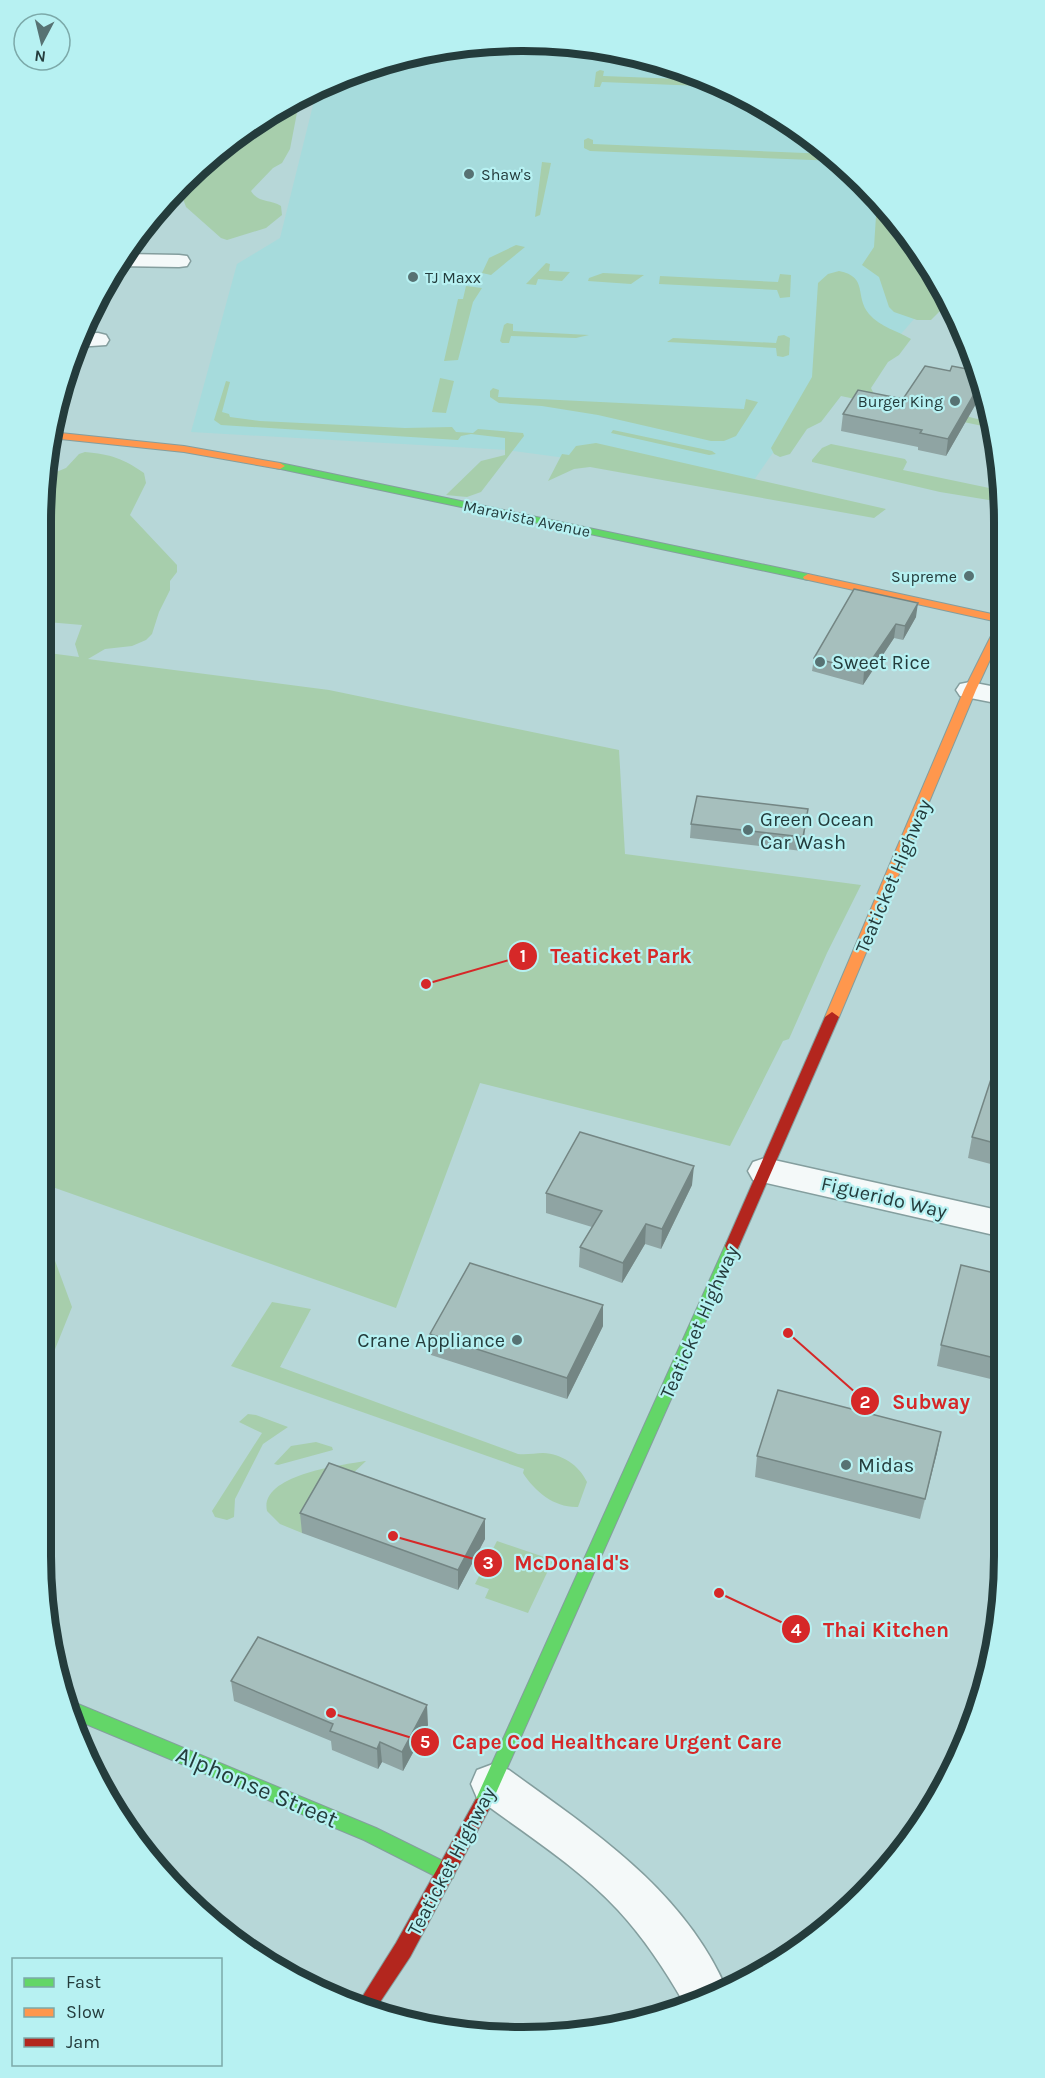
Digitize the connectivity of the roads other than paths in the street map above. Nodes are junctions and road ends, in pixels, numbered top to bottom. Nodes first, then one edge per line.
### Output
1 (131, 260) edge
2 (179, 261) dead end
3 (59, 436) edge
4 (994, 617) edge
5 (994, 639) edge
6 (970, 690) junction
7 (994, 695) edge
8 (765, 1171) junction
9 (994, 1222) edge
10 (78, 1712) edge
11 (493, 1784) junction
12 (446, 1872) junction
13 (403, 1950) junction
14 (702, 1991) edge
15 (369, 2001) edge
16 (380, 2005) edge

1 - 2 street
3 - 4 main road, Maravista Avenue
5 - 6 main road, Teaticket Highway
6 - 7 street
6 - 8 main road, Teaticket Highway
8 - 9 street, Figuerido Way
8 - 11 main road, Teaticket Highway
10 - 12 main road, Alphonse Street
11 - 12 main road, Teaticket Highway
11 - 14 street
12 - 13 main road, Teaticket Highway
13 - 15 main road, Teaticket Highway
13 - 16 main road

